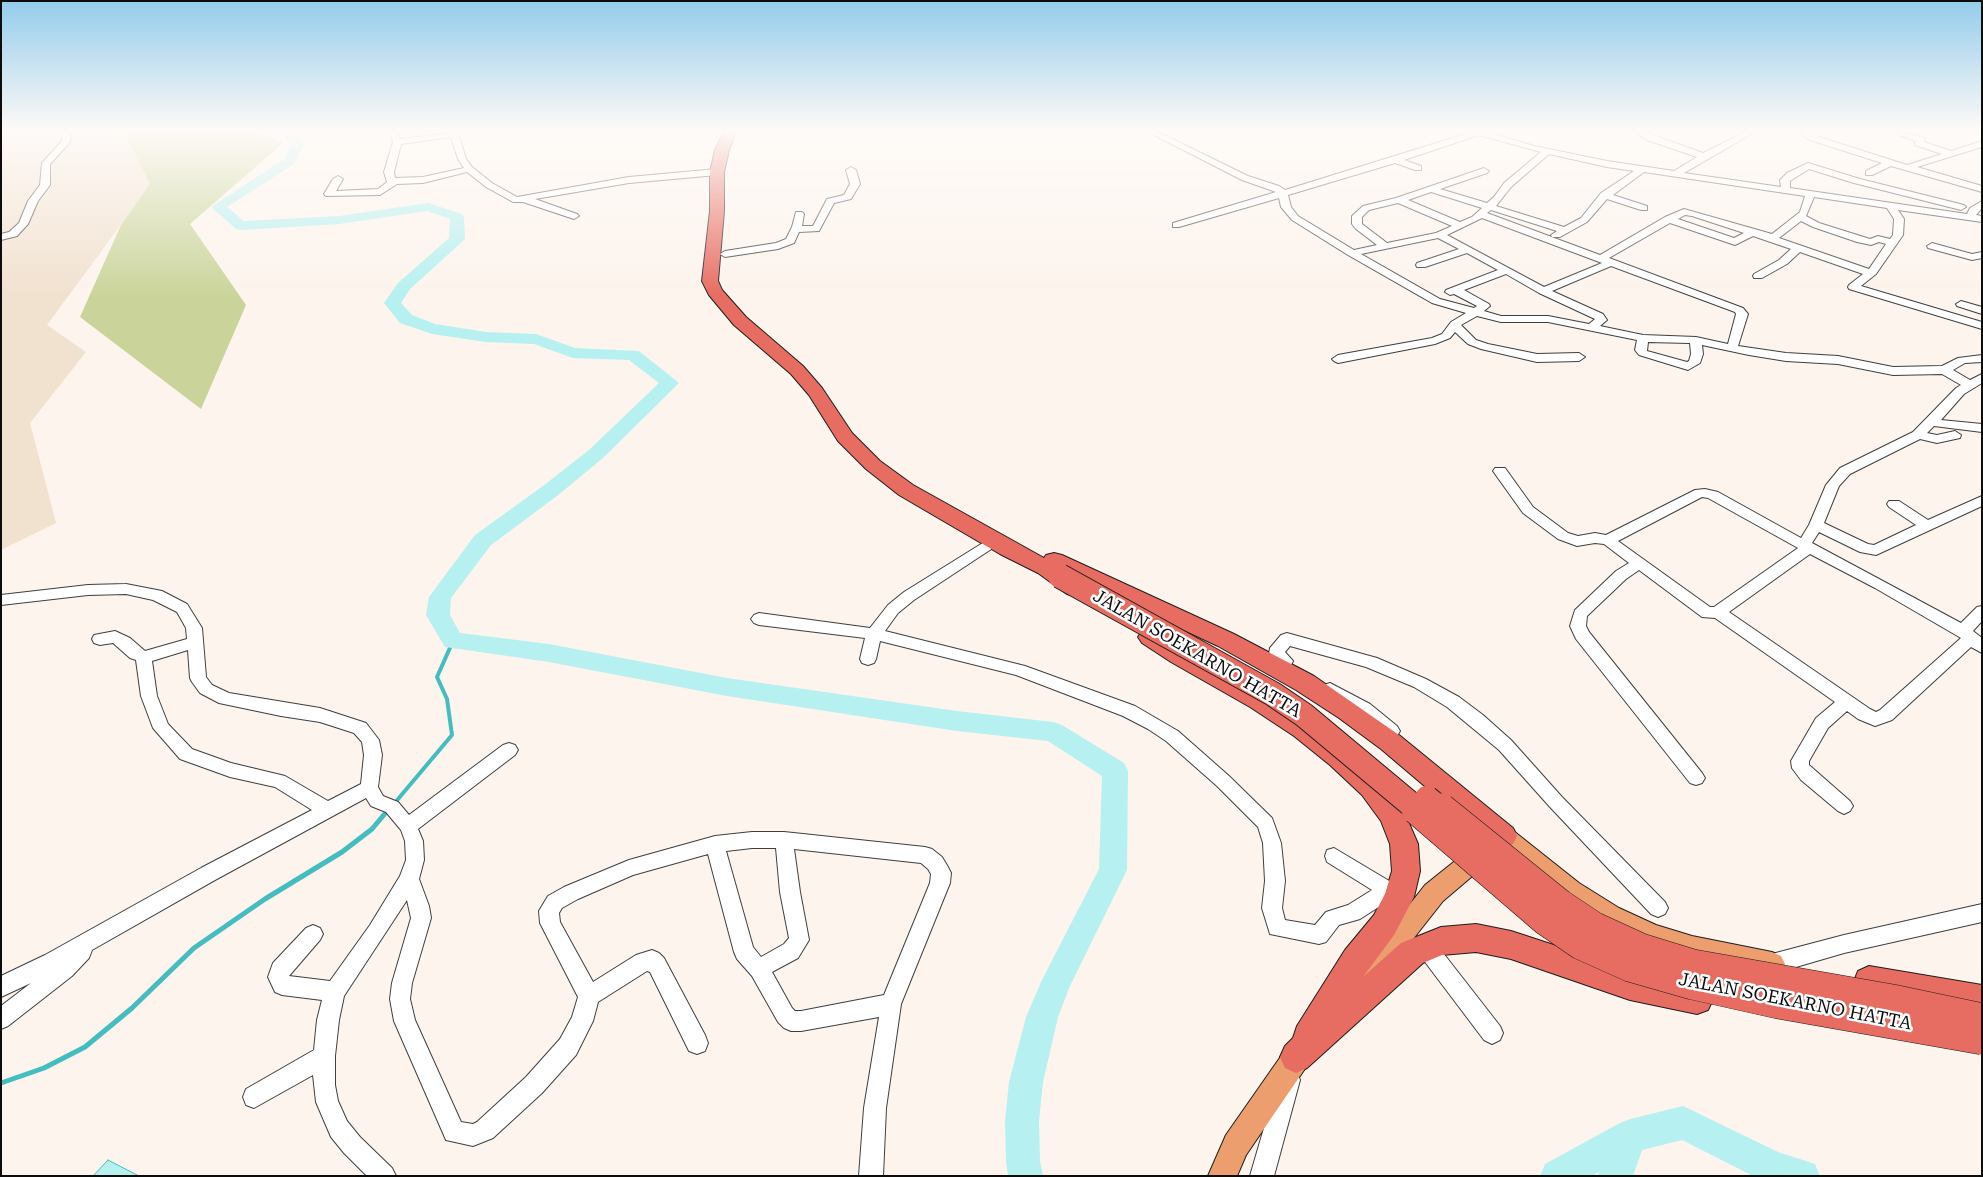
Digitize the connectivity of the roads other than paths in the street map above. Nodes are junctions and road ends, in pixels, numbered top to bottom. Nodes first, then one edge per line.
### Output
1 (44, 187) edge
2 (333, 187) edge
3 (387, 187) edge
4 (494, 187) edge
5 (593, 187) edge
6 (717, 187) edge
7 (728, 187) edge
8 (853, 187) edge
9 (1274, 187) edge
10 (1304, 187) edge
11 (1436, 187) edge
12 (1507, 187) edge
13 (1616, 187) edge
14 (1765, 187) edge
15 (1786, 187) edge
16 (1880, 187) edge
17 (1430, 189) junction
18 (1786, 190) junction
19 (1283, 193) junction
20 (1811, 193) junction
21 (1604, 195) junction
22 (525, 200) junction
23 (1399, 200) junction
24 (1982, 204) edge
25 (1890, 205) junction
26 (1490, 207) junction
27 (1644, 208) dead end
28 (799, 214) dead end
29 (1480, 214) junction
30 (1971, 214) junction
31 (574, 216) dead end
32 (1799, 217) junction
33 (1982, 219) edge
34 (1176, 225) dead end
35 (1461, 226) junction
36 (796, 230) junction
37 (1565, 230) junction
38 (1439, 235) junction
39 (1, 237) edge
40 (1768, 238) junction
41 (1551, 239) junction
42 (1894, 243) junction
43 (1385, 246) junction
44 (1932, 246) dead end
45 (1798, 248) junction
46 (1467, 250) junction
47 (1352, 253) junction
48 (725, 254) junction
49 (1982, 255) edge
50 (1607, 260) junction
51 (1421, 265) dead end
52 (1507, 270) junction
53 (1871, 272) junction
54 (1758, 276) dead end
55 (716, 281) junction
56 (1854, 287) junction
57 (1455, 290) junction
58 (1543, 291) junction
59 (1846, 298) dead end
60 (1432, 300) junction
61 (1961, 304) dead end
62 (1982, 311) edge
63 (1475, 313) junction
64 (1455, 326) junction
65 (1982, 326) edge
66 (1592, 327) junction
67 (1643, 338) junction
68 (1696, 340) junction
69 (1732, 347) junction
70 (1579, 358) dead end
71 (1982, 358) edge
72 (1338, 359) dead end
73 (1944, 370) junction
74 (1982, 378) edge
75 (1969, 386) junction
76 (1930, 422) junction
77 (1982, 428) edge
78 (1918, 435) junction
79 (1955, 435) dead end
80 (1500, 471) dead end
81 (1982, 500) edge
82 (1894, 504) dead end
83 (1816, 525) junction
84 (1926, 525) junction
85 (1608, 540) junction
86 (994, 541) junction
87 (1808, 548) junction
88 (1638, 564) junction
89 (1057, 568) junction
90 (1, 600) edge
91 (1982, 611) edge
92 (1718, 612) junction
93 (759, 619) dead end
94 (874, 634) junction
95 (100, 639) dead end
96 (1972, 639) edge
97 (194, 643) junction
98 (144, 657) junction
99 (868, 659) dead end
100 (1282, 664) junction
101 (1847, 702) junction
102 (1400, 738) dead end
103 (509, 750) dead end
104 (1696, 778) dead end
105 (379, 799) junction
106 (1844, 806) dead end
107 (327, 810) junction
108 (408, 826) junction
109 (1503, 836) junction
110 (784, 840) junction
111 (715, 844) junction
112 (1334, 856) dead end
113 (409, 878) junction
114 (1394, 893) junction
115 (1658, 908) dead end
116 (1982, 913) edge
117 (313, 934) dead end
118 (96, 938) junction
119 (1426, 947) junction
120 (1772, 964) junction
121 (759, 969) junction
122 (1, 988) edge
123 (335, 992) junction
124 (588, 996) junction
125 (1982, 1000) edge
126 (891, 1004) junction
127 (1982, 1018) edge
128 (1, 1019) edge
129 (1492, 1034) dead end
130 (1982, 1040) edge
131 (697, 1043) dead end
132 (324, 1056) junction
133 (1296, 1056) junction
134 (254, 1097) dead end
135 (384, 1176) edge
136 (871, 1176) edge
137 (1222, 1176) edge
138 (1262, 1176) edge

1 - 39 street
2 - 3 street
4 - 22 street
5 - 22 street
6 - 55 highway
7 - 48 highway
8 - 36 street
9 - 19 street
10 - 19 street
11 - 17 street
12 - 26 street
13 - 21 street
14 - 18 street
15 - 18 street
16 - 30 street
17 - 23 street
17 - 26 street
18 - 20 street
19 - 34 street
19 - 47 street
20 - 25 street
20 - 32 street
21 - 27 street
21 - 37 street
22 - 31 street
23 - 35 street
23 - 43 street
24 - 30 street
25 - 30 street
25 - 42 street
26 - 29 street
26 - 37 street
28 - 36 street
29 - 35 street
29 - 41 street
30 - 33 street
32 - 40 street
32 - 42 street
35 - 38 street
36 - 48 street
37 - 41 street
38 - 43 street
38 - 46 street
40 - 45 street
40 - 50 street
41 - 50 street
42 - 53 street
43 - 47 street
44 - 49 street
45 - 53 street
45 - 54 street
46 - 51 street
46 - 52 street
47 - 60 street
48 - 55 highway
50 - 58 street
50 - 69 street
52 - 57 street
52 - 58 street
53 - 56 street
55 - 86 highway, JALAN SOEKARNO HATTA
55 - 89 highway, JALAN SOEKARNO HATTA
56 - 59 street
56 - 65 street
57 - 60 street
57 - 63 street
58 - 66 street
60 - 63 street
61 - 62 street
63 - 64 street
63 - 66 street
64 - 70 street
64 - 72 street
66 - 67 street
67 - 68 street
67 - 68 street
68 - 69 street
69 - 73 street
71 - 73 street
73 - 75 street
74 - 75 street
75 - 76 street
76 - 77 street
76 - 78 street
78 - 79 street
78 - 83 street
80 - 85 street
81 - 84 street
82 - 84 street
83 - 84 street
83 - 87 street
85 - 87 street
85 - 88 street
86 - 89 highway, JALAN SOEKARNO HATTA
86 - 94 street
87 - 92 street
87 - 96 street
88 - 92 street
88 - 104 street
89 - 100 highway
89 - 114 highway
89 - 127 highway, JALAN SOEKARNO HATTA, bridge
89 - 130 highway, JALAN SOEKARNO HATTA, bridge
90 - 97 street
91 - 96 street
92 - 101 street
93 - 94 street
94 - 99 street
94 - 114 street
95 - 98 street
96 - 101 street
97 - 98 street
97 - 105 street
98 - 107 street
100 - 102 street
100 - 109 highway
100 - 115 street
101 - 106 street
103 - 108 street
105 - 107 street
105 - 108 street
107 - 118 street
108 - 113 street
109 - 120 main road
109 - 133 main road
110 - 111 street
110 - 121 street
110 - 126 street
111 - 121 street
111 - 124 street
112 - 114 street
113 - 123 street
113 - 124 street
114 - 133 highway
116 - 120 street
117 - 123 street
118 - 122 street
118 - 128 street
119 - 129 street
119 - 130 highway
119 - 133 highway
120 - 125 highway
121 - 126 street
123 - 132 street
124 - 131 street
126 - 136 street
132 - 134 street
132 - 135 street
133 - 137 main road
133 - 138 street

